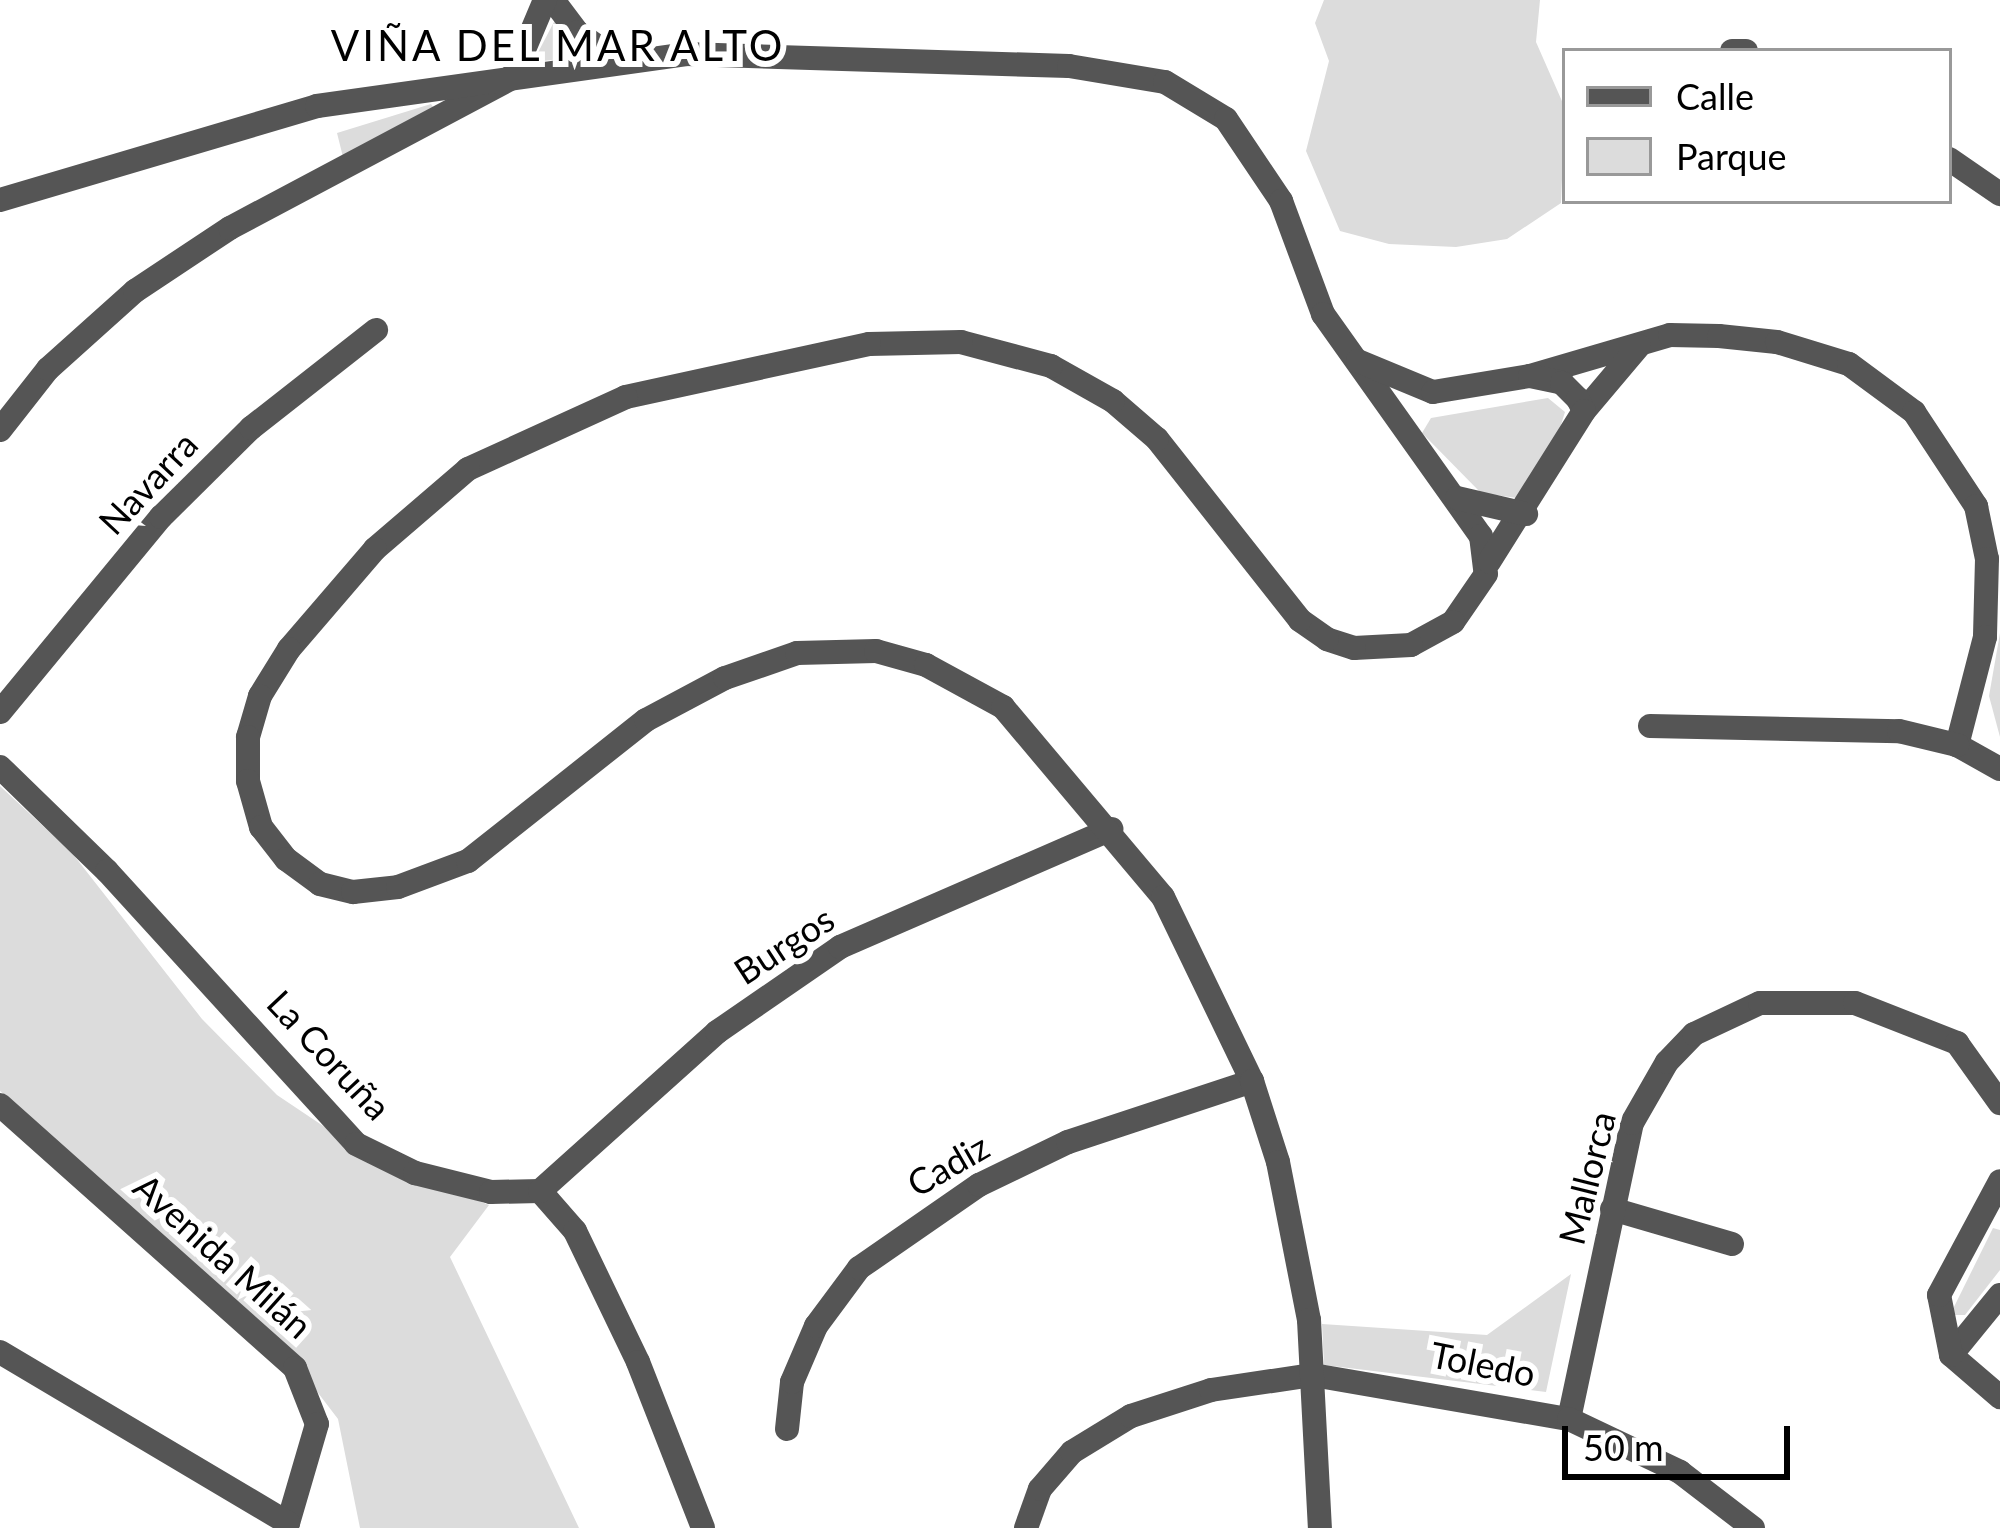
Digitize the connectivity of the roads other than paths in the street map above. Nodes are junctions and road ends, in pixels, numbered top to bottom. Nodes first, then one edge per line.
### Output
1 (549, 0) edge
2 (615, 59) junction
3 (512, 78) junction
4 (1952, 161) edge
5 (2000, 194) edge
6 (0, 200) edge
7 (376, 330) dead end
8 (1639, 346) junction
9 (1358, 361) junction
10 (1530, 376) junction
11 (1433, 392) junction
12 (1584, 411) junction
13 (1402, 426) junction
14 (0, 430) edge
15 (1456, 498) junction
16 (1526, 514) junction
17 (1489, 562) junction
18 (0, 712) edge
19 (1650, 726) dead end
20 (1957, 745) junction
21 (0, 766) edge
22 (2000, 769) edge
23 (1111, 829) junction
24 (1252, 1081) junction
25 (2000, 1103) edge
26 (0, 1105) edge
27 (2000, 1181) edge
28 (540, 1191) junction
29 (1612, 1209) junction
30 (1732, 1244) dead end
31 (2000, 1295) edge
32 (0, 1352) edge
33 (1951, 1355) junction
34 (1313, 1375) junction
35 (2000, 1397) edge
36 (1569, 1419) junction
37 (787, 1429) dead end
38 (289, 1526) edge
39 (703, 1528) edge
40 (1026, 1528) edge
41 (1320, 1528) edge
42 (1753, 1528) edge

1 - 2 street
1 - 3 street
2 - 3 street
2 - 9 street
3 - 6 street
3 - 14 street
4 - 5 street
7 - 18 street, Navarra
8 - 10 street
8 - 12 street
8 - 20 street
9 - 11 street
9 - 13 street
10 - 11 street
10 - 12 street
11 - 13 street
12 - 16 street
13 - 15 street
15 - 16 street
15 - 17 street
16 - 17 street
17 - 23 street
19 - 20 street
20 - 22 street
21 - 28 street, La Coruña
23 - 24 street
23 - 28 street, Burgos
24 - 34 street
24 - 37 street, Cadiz
25 - 29 street, Mallorca
26 - 38 street, Avenida Milán
27 - 33 street
28 - 39 street
29 - 30 street
29 - 36 street, Mallorca
31 - 33 street
32 - 38 street, Avenida Milán
33 - 35 street
34 - 36 street, Toledo
34 - 40 street, Toledo
34 - 41 street
36 - 42 street, Toledo

